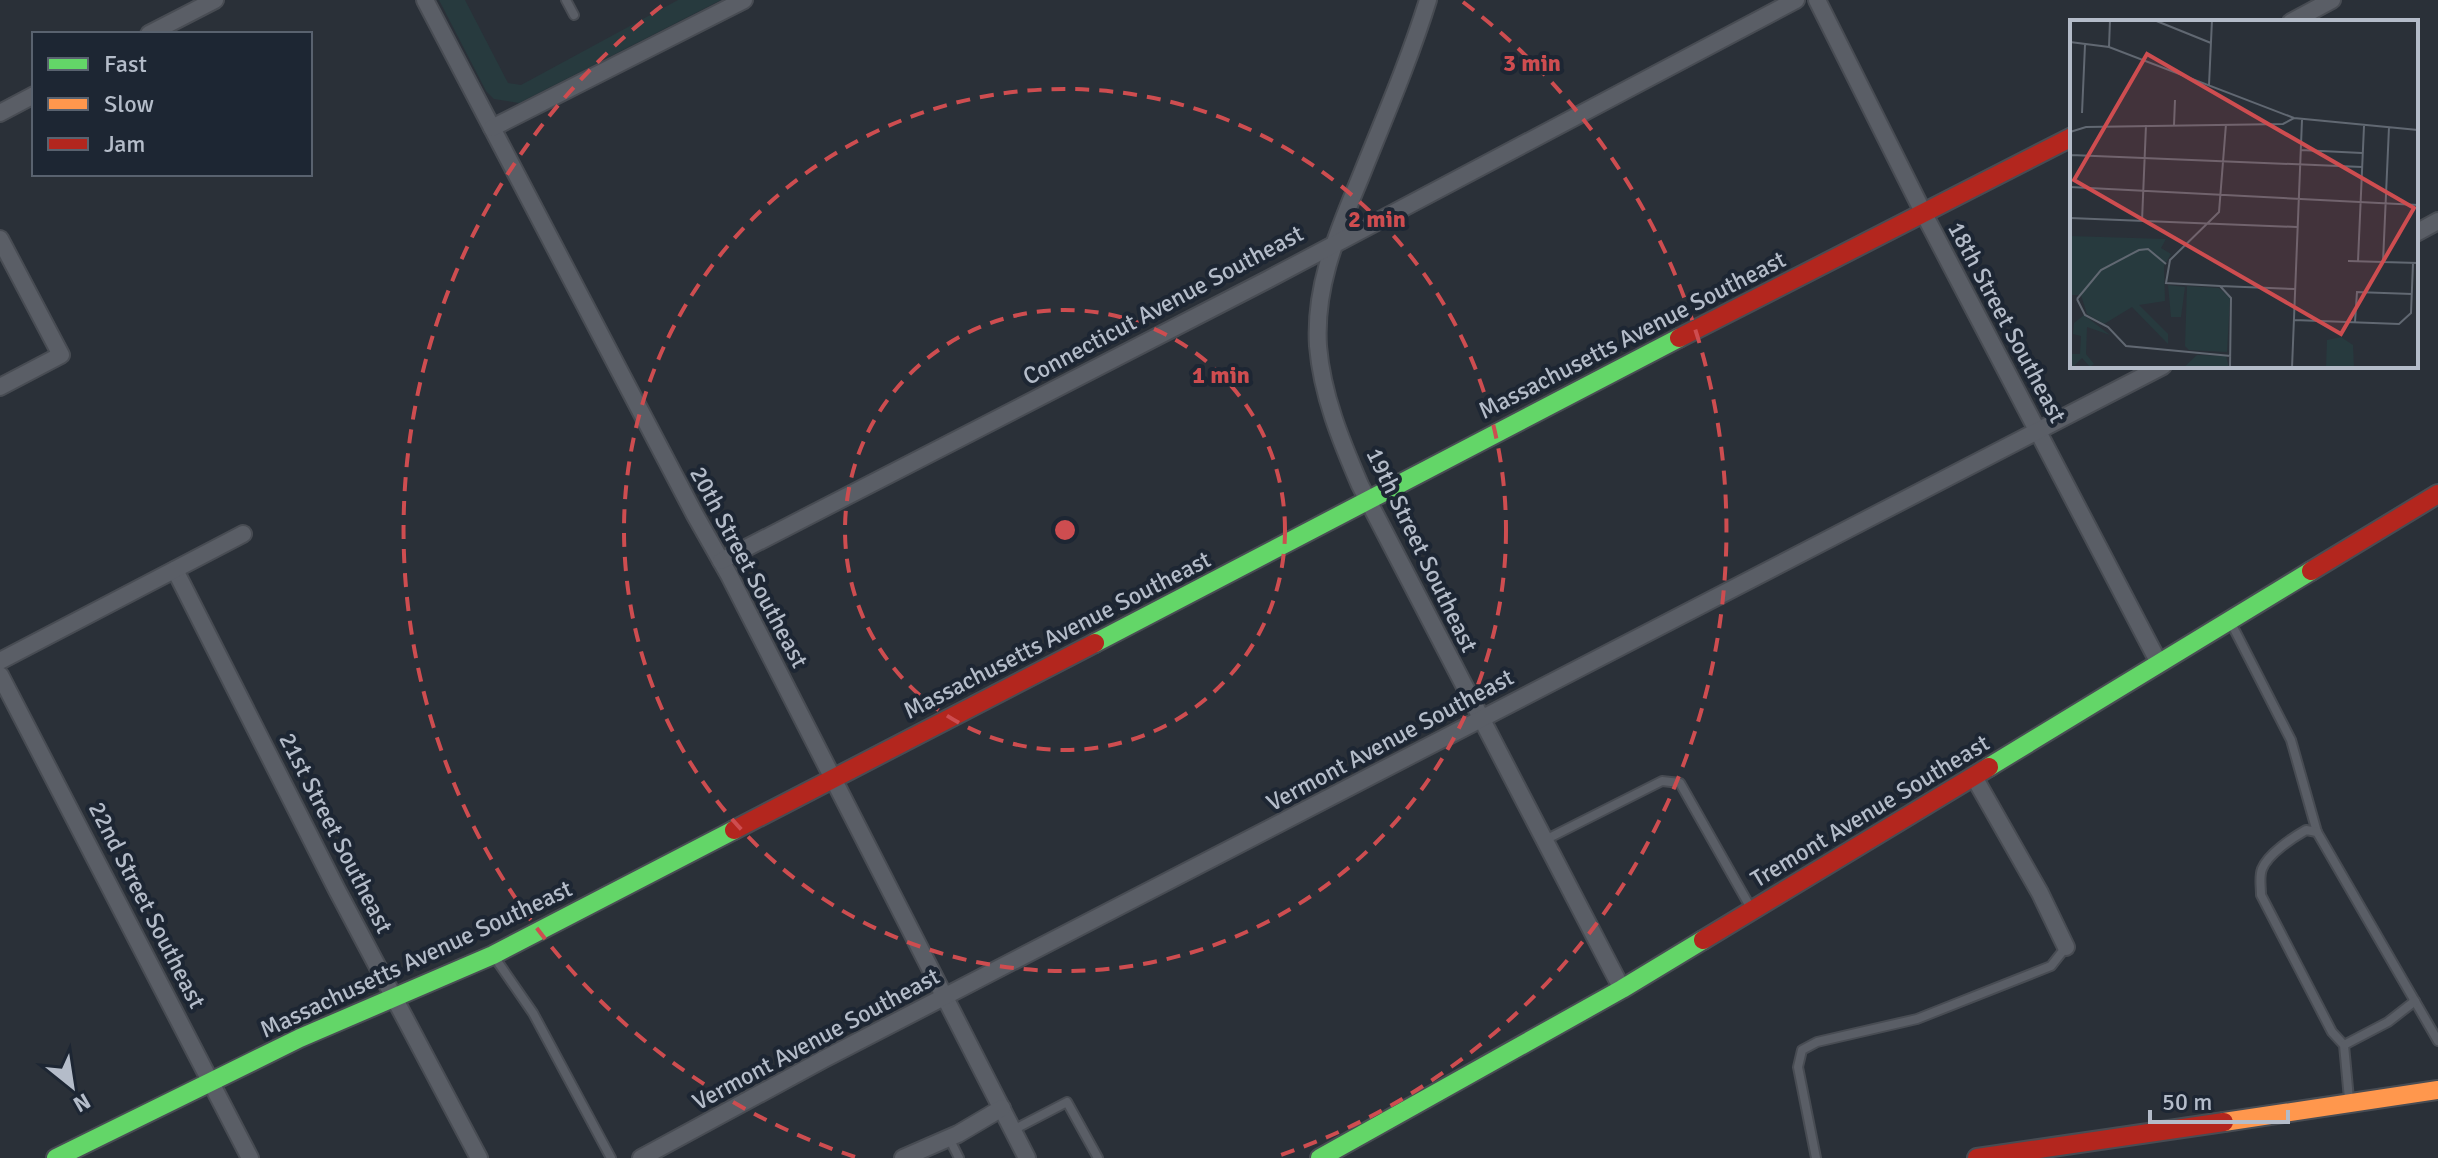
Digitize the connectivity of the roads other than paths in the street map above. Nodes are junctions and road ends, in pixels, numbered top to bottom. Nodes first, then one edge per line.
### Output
1 (215, 0) edge
2 (425, 0) edge
3 (566, 0) edge
4 (744, 0) edge
5 (1428, 0) edge
6 (1796, 0) edge
7 (1817, 0) edge
8 (2332, 0) edge
9 (574, 15) dead end
10 (2295, 20) edge
11 (153, 32) edge
12 (32, 96) edge
13 (0, 113) edge
14 (492, 128) junction
15 (2070, 138) edge
16 (1923, 212) junction
17 (2438, 221) edge
18 (2418, 232) edge
19 (0, 239) edge
20 (1334, 242) junction
21 (2159, 368) edge
22 (0, 387) edge
23 (2037, 431) junction
24 (2438, 494) edge
25 (1368, 500) junction
26 (243, 534) dead end
27 (721, 561) junction
28 (175, 570) junction
29 (2230, 620) junction
30 (0, 661) edge
31 (2159, 663) junction
32 (0, 675) edge
33 (1481, 720) junction
34 (1974, 777) junction
35 (833, 778) junction
36 (2317, 832) junction
37 (1544, 840) junction
38 (1752, 911) junction
39 (2066, 947) joint
40 (493, 955) junction
41 (1622, 989) junction
42 (396, 998) junction
43 (945, 998) junction
44 (2415, 1001) junction
45 (2438, 1041) edge
46 (2344, 1045) junction
47 (211, 1082) junction
48 (2438, 1090) edge
49 (2350, 1103) junction
50 (1002, 1108) junction
51 (1013, 1130) junction
52 (949, 1138) junction
53 (56, 1158) edge
54 (250, 1158) edge
55 (479, 1158) edge
56 (611, 1158) edge
57 (641, 1158) edge
58 (903, 1158) edge
59 (959, 1158) edge
60 (1027, 1158) edge
61 (1098, 1158) edge
62 (1320, 1158) edge
63 (1816, 1158) edge
64 (1977, 1158) edge

1 - 11 street
2 - 14 street, 20th Street Southeast
3 - 9 lane
4 - 14 street
5 - 20 street, 19th Street Southeast
6 - 20 street, Connecticut Avenue Southeast
7 - 16 street, 18th Street Southeast
8 - 10 street
12 - 13 street
14 - 27 street, 20th Street Southeast
15 - 16 street, Massachusetts Avenue Southeast
16 - 23 street, 18th Street Southeast
16 - 25 street, Massachusetts Avenue Southeast
17 - 18 street
19 - 22 street
20 - 25 street, 19th Street Southeast
20 - 27 street, Connecticut Avenue Southeast
21 - 23 street, Vermont Avenue Southeast
23 - 31 street, 18th Street Southeast
23 - 33 street, Vermont Avenue Southeast
24 - 29 street, Tremont Avenue Southeast
25 - 33 street, 19th Street Southeast
25 - 35 street, Massachusetts Avenue Southeast
26 - 28 street
27 - 35 street, 20th Street Southeast
28 - 30 street
28 - 42 street, 21st Street Southeast
29 - 31 street, Tremont Avenue Southeast
29 - 36 lane
31 - 34 street, Tremont Avenue Southeast
32 - 47 street, 22nd Street Southeast
33 - 37 street, 19th Street Southeast
33 - 43 street, Vermont Avenue Southeast
34 - 38 street, Tremont Avenue Southeast
34 - 39 street
35 - 40 street, Massachusetts Avenue Southeast
35 - 43 street, 20th Street Southeast
36 - 44 lane
36 - 46 lane
37 - 38 lane
37 - 41 street, 19th Street Southeast
38 - 41 street, Tremont Avenue Southeast
39 - 63 lane
40 - 42 street, Massachusetts Avenue Southeast
40 - 56 lane
41 - 62 street, Tremont Avenue Southeast
42 - 47 street, Massachusetts Avenue Southeast
42 - 55 street, 21st Street Southeast
43 - 50 street, 20th Street Southeast
43 - 57 street, Vermont Avenue Southeast
44 - 45 lane
44 - 46 lane
46 - 49 lane
47 - 53 street, Massachusetts Avenue Southeast
47 - 54 street, 22nd Street Southeast
48 - 49 street
49 - 64 street
50 - 51 street, 20th Street Southeast
50 - 52 street
51 - 60 street, 20th Street Southeast
51 - 61 lane
52 - 58 street
52 - 59 lane

